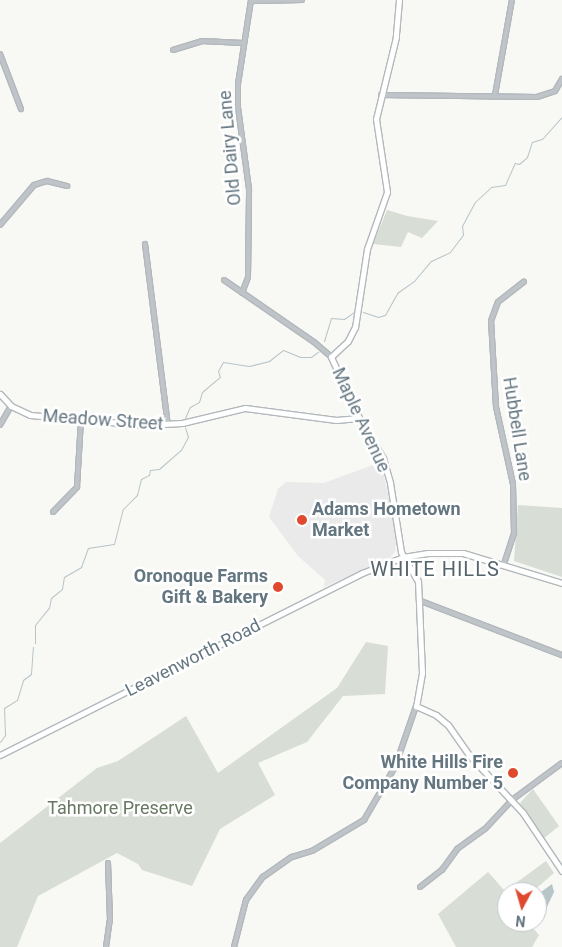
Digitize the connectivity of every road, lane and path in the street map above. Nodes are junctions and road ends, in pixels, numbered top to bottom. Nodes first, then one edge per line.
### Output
1 (302, 0) edge
2 (399, 0) edge
3 (512, 0) edge
4 (251, 1) edge
5 (243, 43) junction
6 (173, 50) dead end
7 (0, 54) edge
8 (562, 79) edge
9 (495, 95) junction
10 (381, 96) junction
11 (21, 109) dead end
12 (67, 186) dead end
13 (0, 225) edge
14 (145, 244) dead end
15 (224, 280) dead end
16 (524, 282) dead end
17 (242, 293) junction
18 (331, 357) junction
19 (0, 394) edge
20 (11, 406) junction
21 (359, 418) junction
22 (81, 420) junction
23 (0, 425) edge
24 (168, 425) junction
25 (53, 512) dead end
26 (403, 557) junction
27 (504, 564) junction
28 (562, 583) edge
29 (421, 601) junction
30 (562, 655) edge
31 (416, 706) junction
32 (0, 755) edge
33 (562, 763) edge
34 (512, 800) junction
35 (108, 863) dead end
36 (562, 870) edge
37 (420, 887) dead end
38 (106, 947) edge
39 (234, 947) edge

1 - 4 street
2 - 10 main road, Maple Avenue
3 - 9 street
4 - 5 street, Old Dairy Lane
5 - 6 street
5 - 17 street, Old Dairy Lane
7 - 11 street
8 - 9 street
9 - 10 street
10 - 18 main road, Maple Avenue
12 - 13 street
14 - 24 street
15 - 17 street
16 - 27 street, Hubbell Lane
17 - 18 street
18 - 21 main road, Maple Avenue
19 - 20 main road, Meadow Street
20 - 22 main road, Meadow Street
20 - 23 street
21 - 24 main road, Meadow Street
21 - 26 main road, Maple Avenue
22 - 24 main road, Meadow Street
22 - 25 street
26 - 27 main road, Leavenworth Road
26 - 29 main road
26 - 32 main road, Leavenworth Road
27 - 28 main road, Leavenworth Road
29 - 30 street
29 - 31 main road
31 - 34 main road
31 - 39 street
33 - 34 street
34 - 36 main road
34 - 37 street
35 - 38 street

